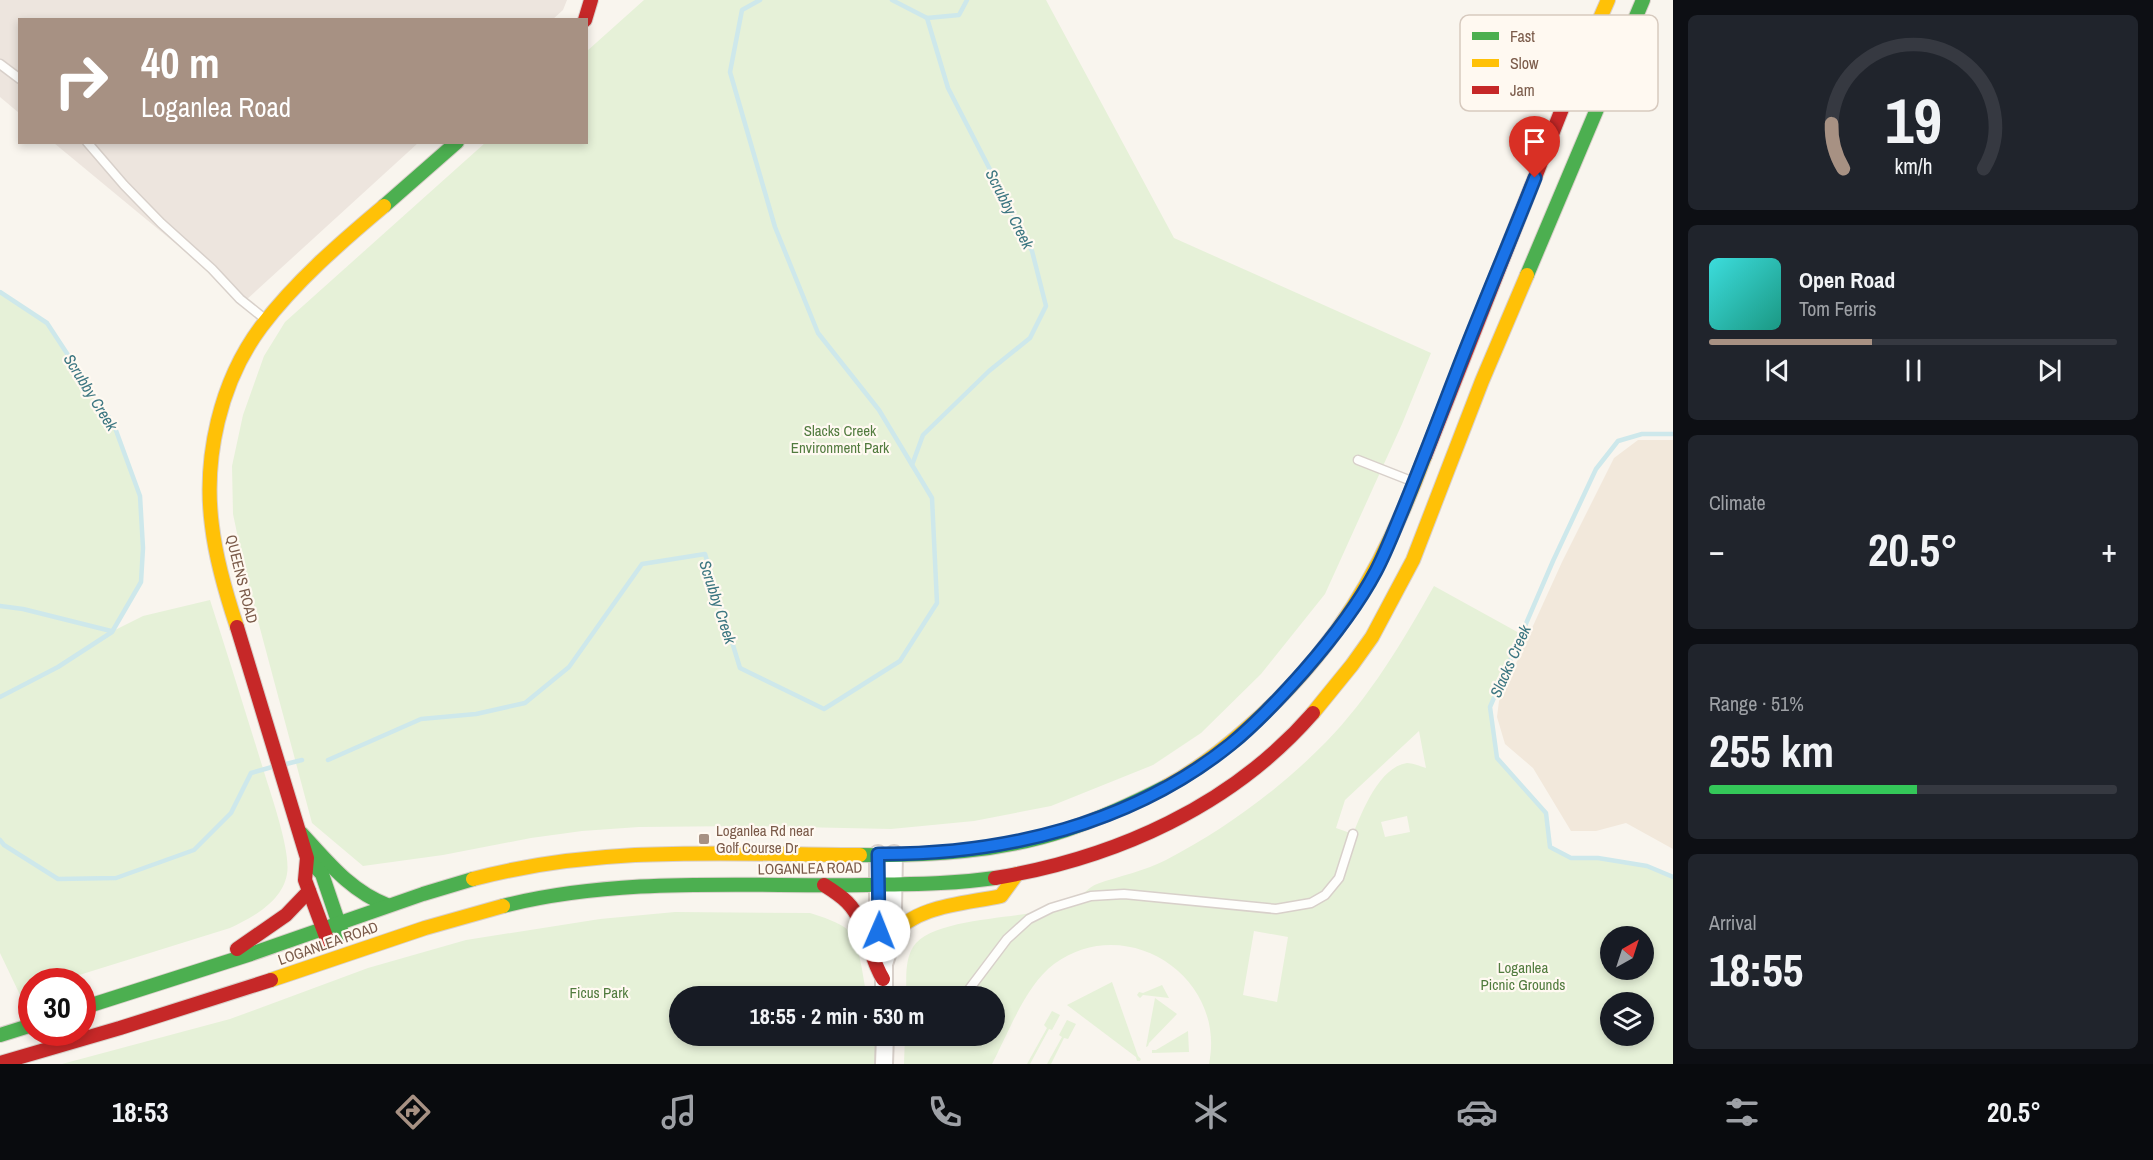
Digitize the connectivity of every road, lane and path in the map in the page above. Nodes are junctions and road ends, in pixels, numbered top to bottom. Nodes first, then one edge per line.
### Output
1 (591, 0) edge
2 (1608, 0) edge
3 (1643, 0) edge
4 (1602, 15) edge
5 (1637, 15) edge
6 (586, 18) edge
7 (0, 64) edge
8 (18, 78) edge
9 (1563, 111) edge
10 (1596, 111) edge
11 (89, 144) edge
12 (455, 144) edge
13 (267, 320) junction
14 (1358, 460) dead end
15 (1415, 482) junction
16 (299, 831) junction
17 (1353, 834) dead end
18 (886, 854) junction
19 (307, 858) junction
20 (1017, 874) junction
21 (886, 884) junction
22 (824, 885) junction
23 (309, 891) junction
24 (387, 905) junction
25 (339, 923) junction
26 (323, 929) junction
27 (891, 937) junction
28 (348, 954) junction
29 (334, 959) junction
30 (216, 964) junction
31 (884, 971) junction
32 (884, 986) edge
33 (972, 986) edge
34 (96, 1003) edge
35 (18, 1029) edge
36 (0, 1035) edge
37 (885, 1046) edge
38 (0, 1063) edge
39 (884, 1064) edge

1 - 6 main road
2 - 4 main road, LOGANLEA ROAD
3 - 5 main road, LOGANLEA ROAD
7 - 8 lane
9 - 15 main road, LOGANLEA ROAD
10 - 20 main road, LOGANLEA ROAD
11 - 13 lane
12 - 13 main road, QUEENS ROAD
13 - 16 main road, QUEENS ROAD
14 - 15 lane
15 - 18 main road, LOGANLEA ROAD
16 - 19 main road, QUEENS ROAD
16 - 24 main road
17 - 33 lane
18 - 21 street
18 - 24 main road, LOGANLEA ROAD
19 - 23 main road, QUEENS ROAD
19 - 25 main road, QUEENS ROAD
20 - 21 main road, LOGANLEA ROAD
20 - 27 main road
21 - 22 main road, LOGANLEA ROAD
21 - 27 street
21 - 31 street
22 - 28 main road, LOGANLEA ROAD
22 - 31 main road
23 - 26 main road, QUEENS ROAD
23 - 30 main road
24 - 25 main road, LOGANLEA ROAD
25 - 26 main road, LOGANLEA ROAD
25 - 28 main road, QUEENS ROAD
26 - 29 main road, QUEENS ROAD
26 - 30 main road, LOGANLEA ROAD
27 - 31 street
28 - 29 main road, LOGANLEA ROAD
29 - 38 main road, LOGANLEA ROAD
30 - 34 main road, LOGANLEA ROAD
31 - 32 street
35 - 36 main road
37 - 39 street

